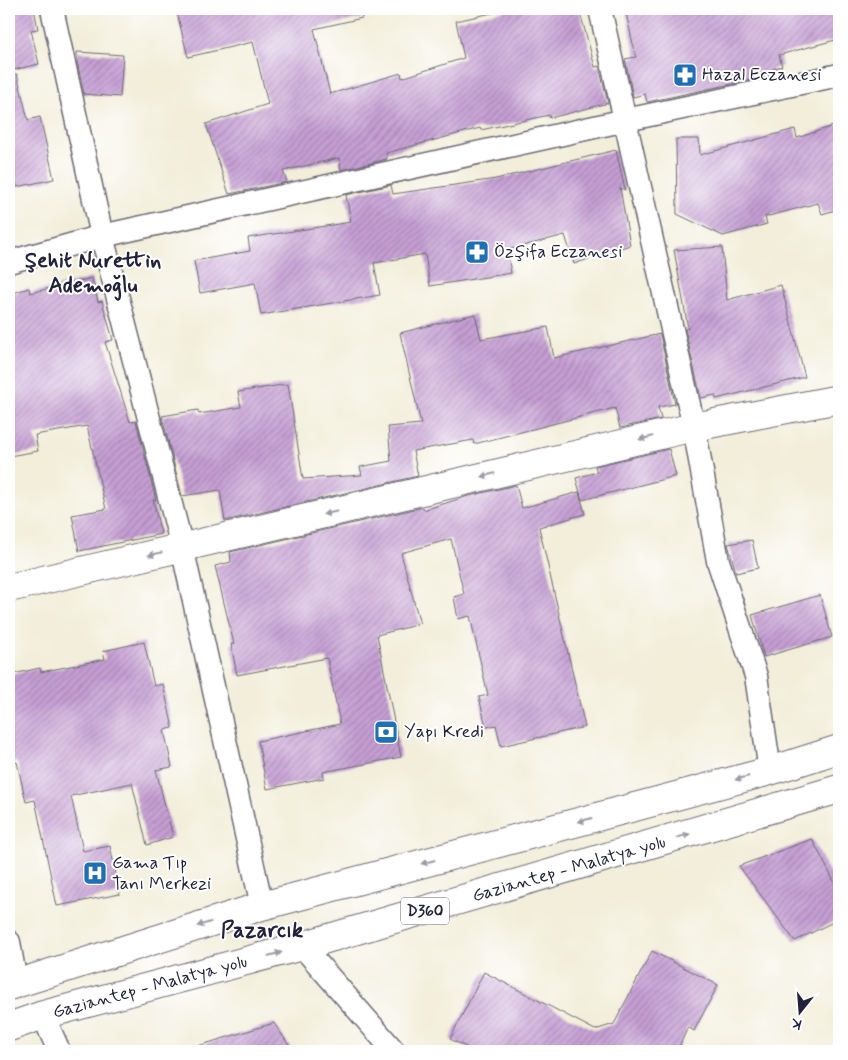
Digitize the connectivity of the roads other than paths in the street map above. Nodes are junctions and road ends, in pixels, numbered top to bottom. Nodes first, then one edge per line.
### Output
1 (52, 9) edge
2 (600, 9) edge
3 (839, 75) edge
4 (626, 120) junction
5 (102, 236) junction
6 (9, 262) edge
7 (839, 399) edge
8 (694, 427) junction
9 (182, 547) junction
10 (9, 588) edge
11 (839, 749) edge
12 (770, 770) junction
13 (839, 790) edge
14 (262, 906) junction
15 (9, 942) edge
16 (302, 946) junction
17 (12, 984) edge
18 (43, 1015) junction
19 (9, 1027) edge
20 (59, 1051) edge
21 (394, 1051) edge

1 - 5 street
2 - 4 street
3 - 4 street
4 - 5 street
4 - 8 street
5 - 6 street
5 - 9 street
7 - 8 main road
8 -> 9 main road
8 - 12 street
9 -> 10 main road
9 - 14 street
11 - 12 main road
12 -> 14 main road
16 -> 13 main road, Gaziantep - Malatya yolu / D360
14 -> 17 main road
15 - 17 street
18 -> 16 main road, Gaziantep - Malatya yolu / D360
16 - 21 street
18 - 19 main road, Gaziantep - Malatya yolu / D360
18 - 20 street

